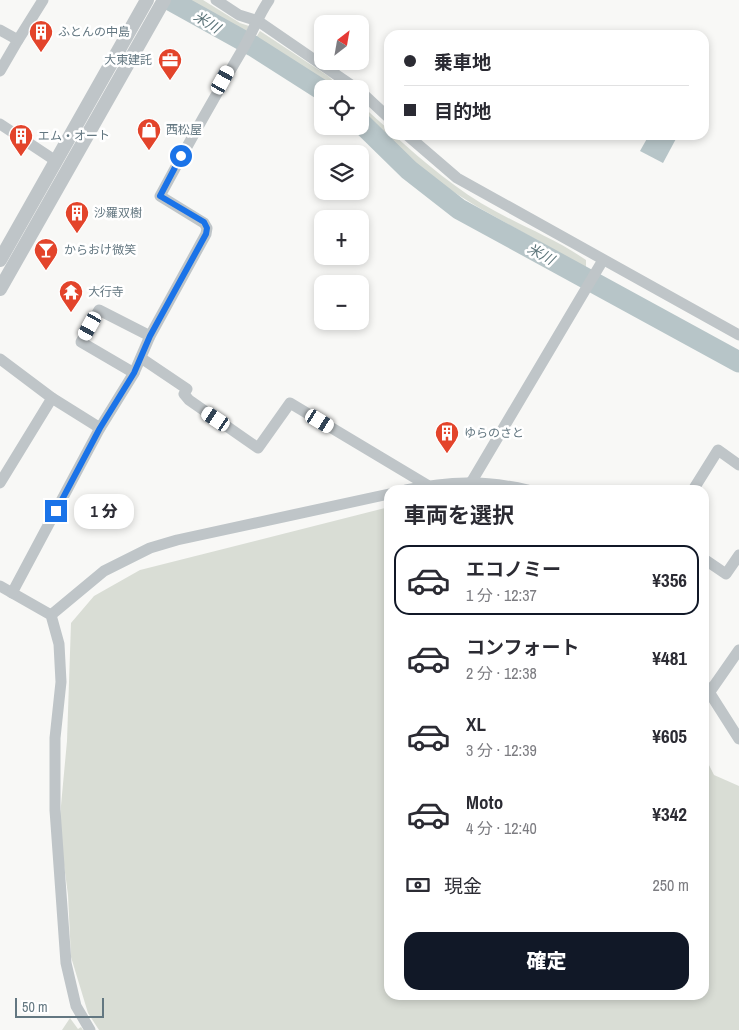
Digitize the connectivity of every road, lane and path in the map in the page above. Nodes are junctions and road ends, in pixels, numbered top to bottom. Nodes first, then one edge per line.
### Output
1 (43, 0) edge
2 (164, 0) edge
3 (216, 0) edge
4 (270, 0) edge
5 (145, 3) edge
6 (256, 24) junction
7 (0, 30) edge
8 (18, 40) junction
9 (0, 70) edge
10 (343, 80) edge
11 (369, 99) edge
12 (384, 113) edge
13 (0, 124) edge
14 (413, 140) edge
15 (56, 161) junction
16 (0, 260) edge
17 (602, 262) junction
18 (0, 289) edge
19 (739, 335) edge
20 (150, 336) junction
21 (142, 358) junction
22 (0, 359) edge
23 (134, 373) junction
24 (52, 398) junction
25 (100, 428) junction
26 (739, 465) edge
27 (472, 481) junction
28 (0, 483) edge
29 (427, 485) joint
30 (497, 485) edge
31 (695, 485) edge
32 (384, 495) edge
33 (739, 555) edge
34 (709, 562) edge
35 (0, 586) edge
36 (12, 593) junction
37 (51, 615) junction
38 (739, 650) edge
39 (709, 685) edge
40 (709, 693) edge
41 (739, 740) edge
42 (90, 1030) edge

1 - 8 street
2 - 18 street
3 - 6 street
4 - 6 street
5 - 15 street
6 - 10 street
6 - 20 street
7 - 8 street
8 - 9 street
11 - 12 street
13 - 15 street
14 - 17 street
15 - 16 street
17 - 19 street
17 - 27 street
20 - 21 street
20 - 23 street
21 - 23 street
21 - 29 street
22 - 24 street
23 - 25 street
24 - 25 street
24 - 28 street
25 - 36 street
26 - 31 street
27 - 29 street
27 - 30 street
32 - 37 street
33 - 34 street
35 - 36 street
36 - 37 street
37 - 42 street
38 - 39 street
40 - 41 street

